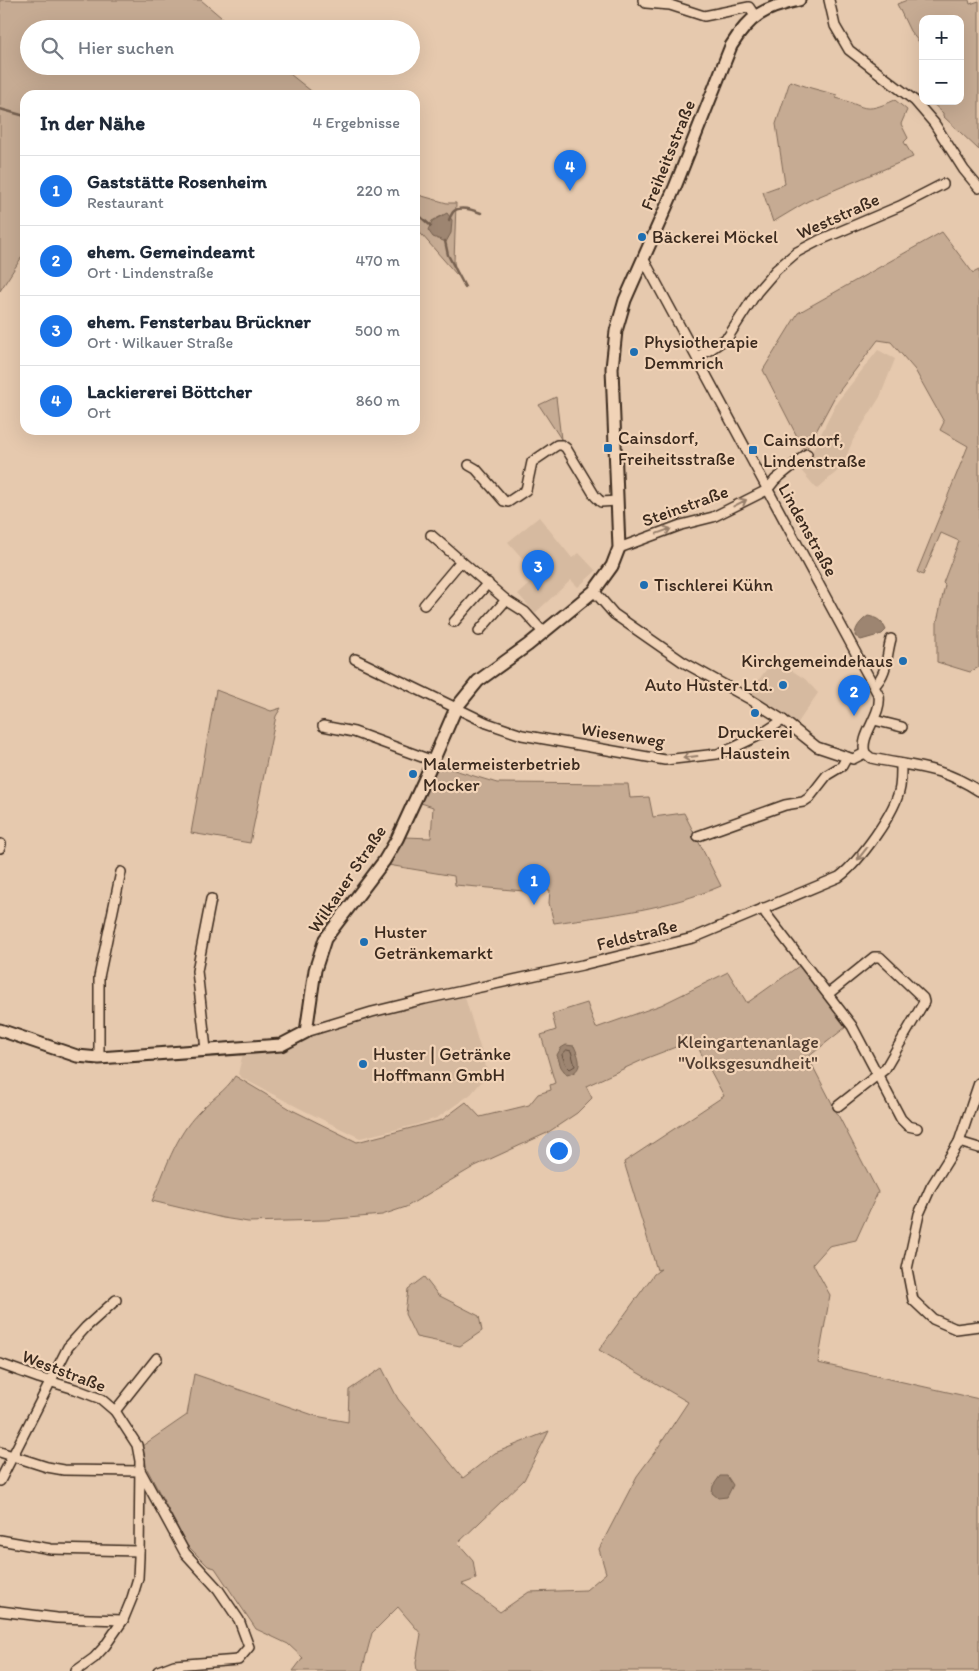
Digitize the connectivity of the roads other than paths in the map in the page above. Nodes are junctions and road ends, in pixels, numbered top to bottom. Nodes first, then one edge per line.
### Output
1 (643, 0) edge
2 (799, 0) edge
3 (829, 0) edge
4 (751, 8) edge
5 (943, 184) dead end
6 (979, 188) edge
7 (643, 258) junction
8 (697, 357) junction
9 (807, 454) dead end
10 (469, 465) dead end
11 (767, 490) junction
12 (617, 502) junction
13 (431, 535) dead end
14 (619, 548) junction
15 (461, 561) junction
16 (488, 583) junction
17 (594, 591) junction
18 (506, 600) junction
19 (424, 604) dead end
20 (454, 622) dead end
21 (479, 631) dead end
22 (543, 632) junction
23 (891, 639) dead end
24 (355, 659) dead end
25 (874, 686) junction
26 (456, 708) junction
27 (783, 720) junction
28 (874, 720) junction
29 (323, 726) dead end
30 (902, 727) dead end
31 (865, 753) junction
32 (847, 757) junction
33 (434, 761) junction
34 (901, 764) junction
35 (979, 791) edge
36 (698, 836) dead end
37 (121, 872) dead end
38 (211, 899) dead end
39 (763, 908) junction
40 (828, 994) junction
41 (0, 1030) edge
42 (306, 1032) junction
43 (206, 1049) junction
44 (99, 1058) junction
45 (878, 1076) junction
46 (979, 1083) edge
47 (838, 1106) dead end
48 (917, 1128) dead end
49 (959, 1142) junction
50 (979, 1148) edge
51 (116, 1300) dead end
52 (979, 1326) edge
53 (157, 1358) dead end
54 (0, 1364) edge
55 (50, 1380) junction
56 (116, 1411) junction
57 (0, 1452) edge
58 (12, 1457) junction
59 (140, 1471) junction
60 (0, 1481) edge
61 (0, 1540) edge
62 (139, 1551) junction
63 (0, 1611) edge
64 (123, 1620) junction
65 (76, 1671) edge
66 (158, 1671) edge

1 - 4 street
2 - 4 street, Freiheitsstraße
3 - 6 street
4 - 7 street, Freiheitsstraße
5 - 8 street, Weststraße
7 - 8 street, Lindenstraße
7 - 12 street, Freiheitsstraße
8 - 11 street, Lindenstraße
9 - 11 street, Steinstraße
10 - 12 street
14 -> 11 street, Steinstraße
11 - 25 street, Lindenstraße
12 - 14 street, Freiheitsstraße
13 - 15 street
14 - 17 street, Freiheitsstraße
15 - 16 street
15 - 19 street
16 - 18 street
16 - 20 street
17 - 22 street, Wilkauer Straße
17 - 27 street
18 - 21 street
18 - 22 street
22 - 26 street, Wilkauer Straße
23 - 25 street
24 - 26 street, Wiesenweg
25 - 28 street, Lindenstraße
27 -> 26 street, Wiesenweg
26 - 33 street, Wilkauer Straße
27 - 32 street
28 - 30 street
28 - 31 street, Lindenstraße
29 - 33 street
31 - 32 street
31 - 34 street
32 - 36 street
33 - 42 street, Wilkauer Straße
34 - 35 street
34 -> 39 street, Feldstraße
37 - 44 street
38 - 43 street
39 - 40 street
39 - 42 street, Feldstraße
40 - 45 street
40 - 45 street
41 - 44 street
42 - 43 street
43 - 44 street
45 - 47 street
45 - 48 street
46 - 49 street
49 - 50 street
49 - 52 street
51 - 55 street
53 - 56 street, Weststraße
54 - 55 street, Weststraße
55 - 56 street, Weststraße
55 - 58 street
56 - 59 street, Weststraße
57 - 58 street
58 - 59 street
58 - 60 street
59 - 62 street
59 - 66 street
61 - 62 street
62 - 64 street
63 - 64 street
64 - 65 street

